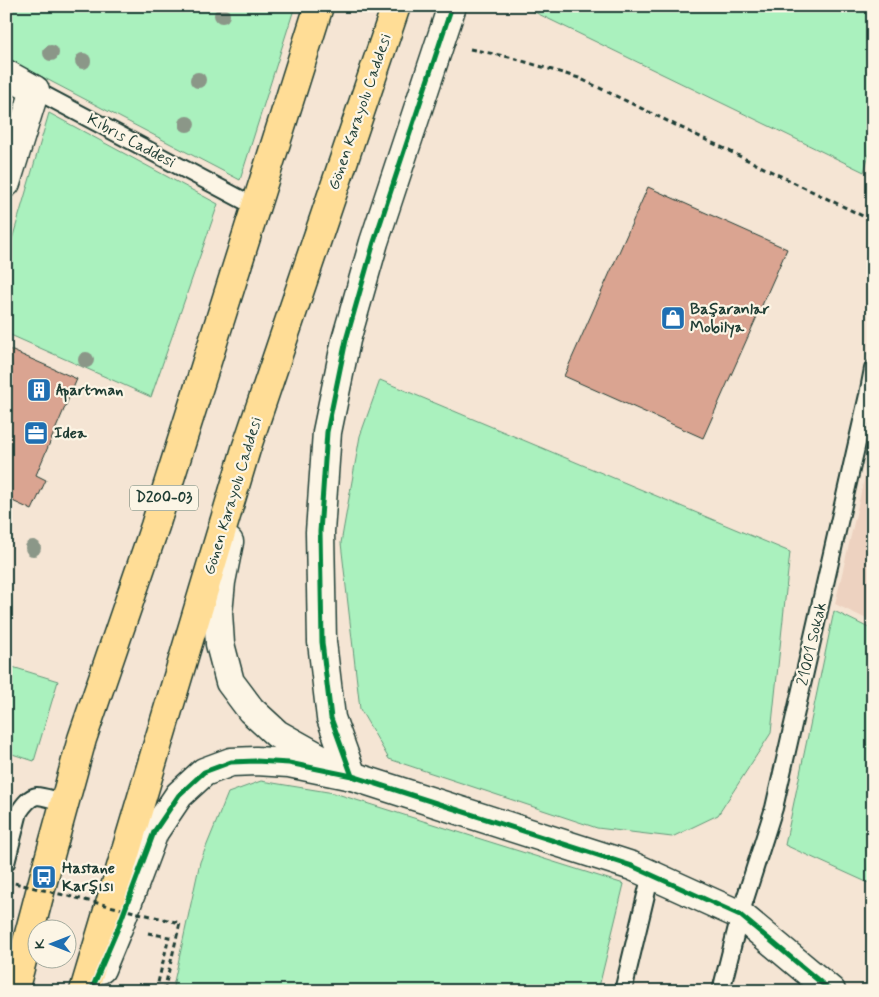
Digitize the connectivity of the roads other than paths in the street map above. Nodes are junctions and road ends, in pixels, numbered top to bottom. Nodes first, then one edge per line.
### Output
1 (319, 6) edge
2 (396, 6) edge
3 (452, 6) edge
4 (6, 74) edge
5 (35, 90) junction
6 (6, 182) edge
7 (256, 207) junction
8 (873, 369) edge
9 (246, 449) junction
10 (352, 776) junction
11 (64, 802) junction
12 (6, 863) edge
13 (651, 874) junction
14 (740, 915) junction
15 (14, 991) edge
16 (84, 991) edge
17 (91, 991) edge
18 (622, 991) edge
19 (721, 991) edge
20 (831, 991) edge

1 - 7 highway, D200-03
2 - 9 highway, Gönen Karayolu Caddesi
3 - 10 street
4 - 5 street, Kıbrıs Caddesi
5 - 6 street
5 - 7 lane, Kıbrıs Caddesi
7 - 11 highway, D200-03
8 - 14 lane, 21001 Sokak
9 - 10 street
9 - 16 highway, Gönen Karayolu Caddesi
10 - 13 street
10 - 17 street
11 - 12 lane
11 - 15 highway, D200-03
13 - 14 street
13 - 18 lane
14 - 19 lane, 21001 Sokak
14 - 20 street

